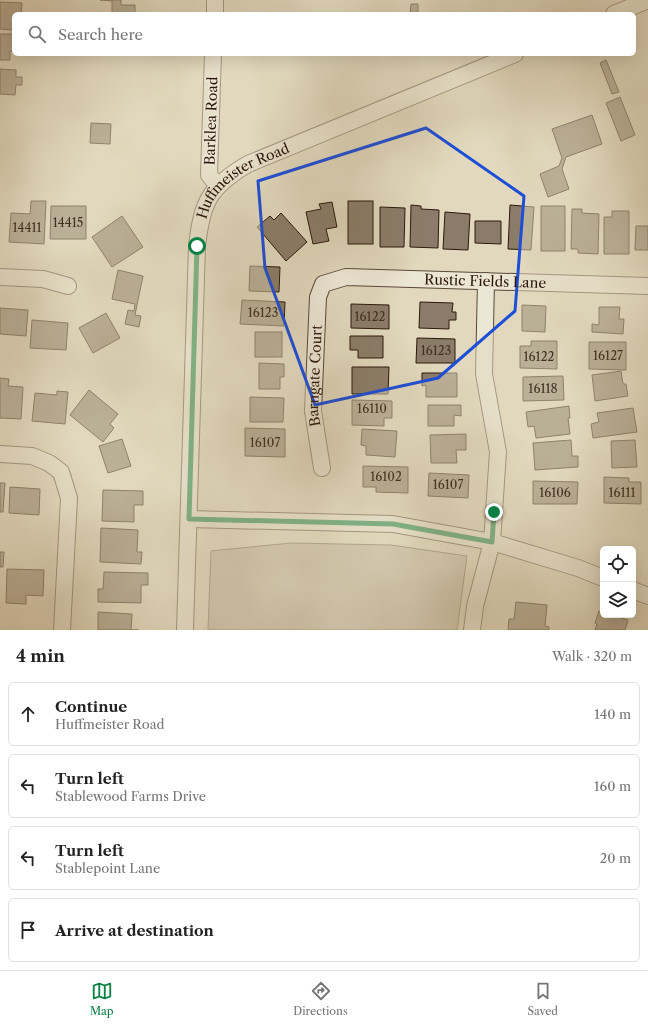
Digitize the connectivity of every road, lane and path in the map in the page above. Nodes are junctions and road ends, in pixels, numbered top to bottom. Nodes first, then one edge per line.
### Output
1 (215, 0) edge
2 (648, 0) edge
3 (215, 12) edge
4 (619, 12) edge
5 (213, 56) edge
6 (510, 56) edge
7 (217, 185) junction
8 (0, 277) edge
9 (486, 281) junction
10 (324, 284) joint
11 (68, 286) dead end
12 (648, 286) edge
13 (0, 454) edge
14 (322, 468) dead end
15 (189, 519) junction
16 (492, 542) junction
17 (600, 577) edge
18 (636, 591) edge
19 (648, 596) edge
20 (62, 630) edge
21 (185, 630) edge
22 (472, 630) edge

1 - 3 street
2 - 4 street
5 - 7 street, Barklea Road
6 - 7 street, Huffmeister Road
7 - 15 street, Huffmeister Road
8 - 11 street
9 - 10 street, Rustic Fields Lane
9 - 12 street, Rustic Fields Lane
9 - 16 street
10 - 14 street, Barngate Court
13 - 20 street
15 - 16 street
15 - 21 street, Huffmeister Road
16 - 17 street
16 - 22 street
18 - 19 street

